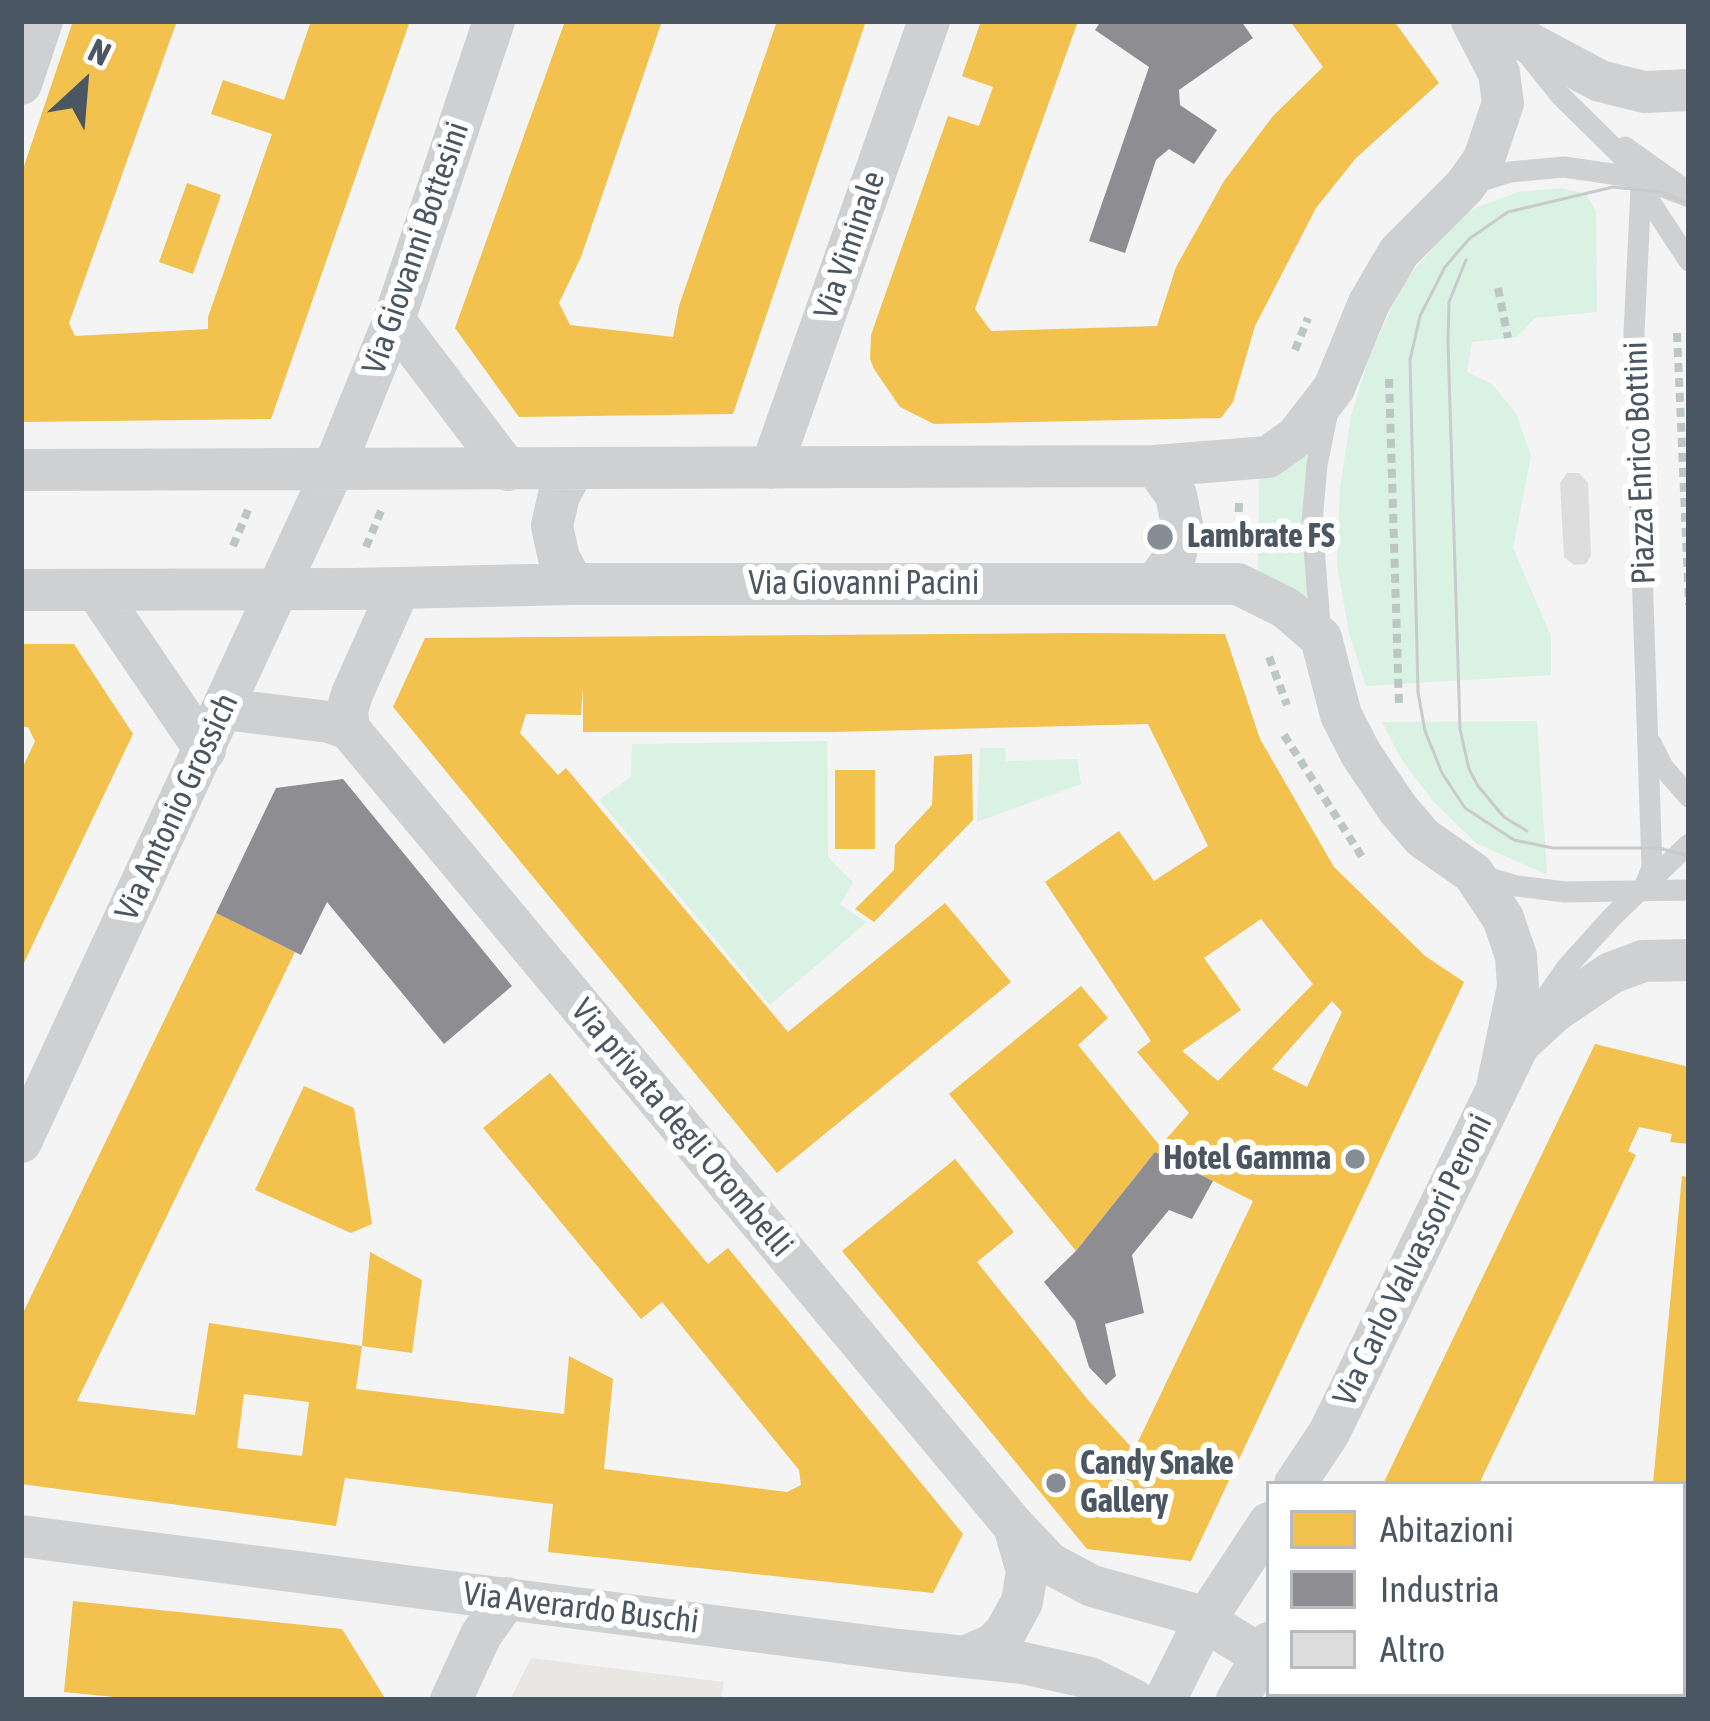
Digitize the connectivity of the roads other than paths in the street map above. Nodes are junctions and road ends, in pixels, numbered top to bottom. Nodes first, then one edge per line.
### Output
1 (42, 21) edge
2 (494, 21) edge
3 (929, 21) edge
4 (1472, 21) edge
5 (1508, 28) edge
6 (21, 84) edge
7 (1689, 90) edge
8 (1580, 116) junction
9 (1466, 186) junction
10 (1669, 186) edge
11 (1689, 261) edge
12 (394, 320) junction
13 (1334, 388) junction
14 (1155, 466) junction
15 (771, 468) junction
16 (21, 470) edge
17 (508, 470) junction
18 (574, 470) junction
19 (332, 472) junction
20 (573, 584) junction
21 (1156, 584) junction
22 (399, 589) junction
23 (21, 590) edge
24 (96, 590) junction
25 (279, 590) junction
26 (1321, 638) junction
27 (224, 709) junction
28 (350, 729) junction
29 (1649, 737) junction
30 (205, 750) junction
31 (1689, 797) edge
32 (1689, 844) edge
33 (1473, 873) junction
34 (1644, 887) junction
35 (1689, 890) edge
36 (1689, 960) edge
37 (1519, 1044) junction
38 (1498, 1087) junction
39 (21, 1142) edge
40 (1329, 1433) junction
41 (1297, 1481) edge
42 (1317, 1481) edge
43 (1014, 1526) junction
44 (1266, 1528) edge
45 (21, 1536) edge
46 (507, 1598) junction
47 (1205, 1620) junction
48 (1266, 1652) edge
49 (1266, 1655) edge
50 (965, 1657) junction
51 (451, 1700) edge
52 (1134, 1700) edge
53 (1165, 1700) edge
54 (1238, 1700) edge

1 - 6 street
2 - 12 street, Via Giovanni Bottesini
3 - 15 street, Via Viminale
4 - 9 street
5 - 7 street
5 - 8 lane
8 - 10 lane
8 - 10 lane
9 - 10 lane
9 - 13 street
10 - 11 lane
10 - 29 lane, Piazza Enrico Bottini
12 - 17 street
12 - 19 street, Via Giovanni Bottesini
13 - 14 street
13 - 26 lane
14 - 15 street
14 - 21 street
15 - 18 street
16 - 19 street
17 - 18 street
17 - 19 street
18 - 20 street
19 - 25 street, Via Antonio Grossich
20 - 21 street, Via Giovanni Pacini
20 - 22 street, Via Giovanni Pacini
21 - 26 street, Via Giovanni Pacini
22 - 25 street, Via Giovanni Pacini
22 - 28 street
23 - 24 street, Via Giovanni Pacini
24 - 25 street, Via Giovanni Pacini
24 - 30 street
25 - 27 street, Via Antonio Grossich
26 - 33 street
27 - 28 street
27 - 30 street, Via Antonio Grossich
28 - 43 street, Via privata degli Orombelli
29 - 31 lane
29 - 34 lane, Piazza Enrico Bottini
30 - 39 street, Via Antonio Grossich
32 - 34 lane
33 - 34 lane
33 - 38 street, Via Carlo Valvassori Peroni
34 - 35 lane
34 - 37 lane, Via Carlo Valvassori Peroni
36 - 37 street
37 - 38 street, Via Carlo Valvassori Peroni
38 - 40 street, Via Carlo Valvassori Peroni
40 - 41 street, Via Carlo Valvassori Peroni
40 - 42 street, Via Carlo Valvassori Peroni
43 - 47 street, Via privata degli Orombelli
43 - 50 street, Via privata degli Orombelli
44 - 47 street
45 - 46 street, Via Averardo Buschi
46 - 50 street, Via Averardo Buschi
46 - 51 street
47 - 48 street
47 - 53 street
49 - 54 street
50 - 52 street, Via Averardo Buschi

